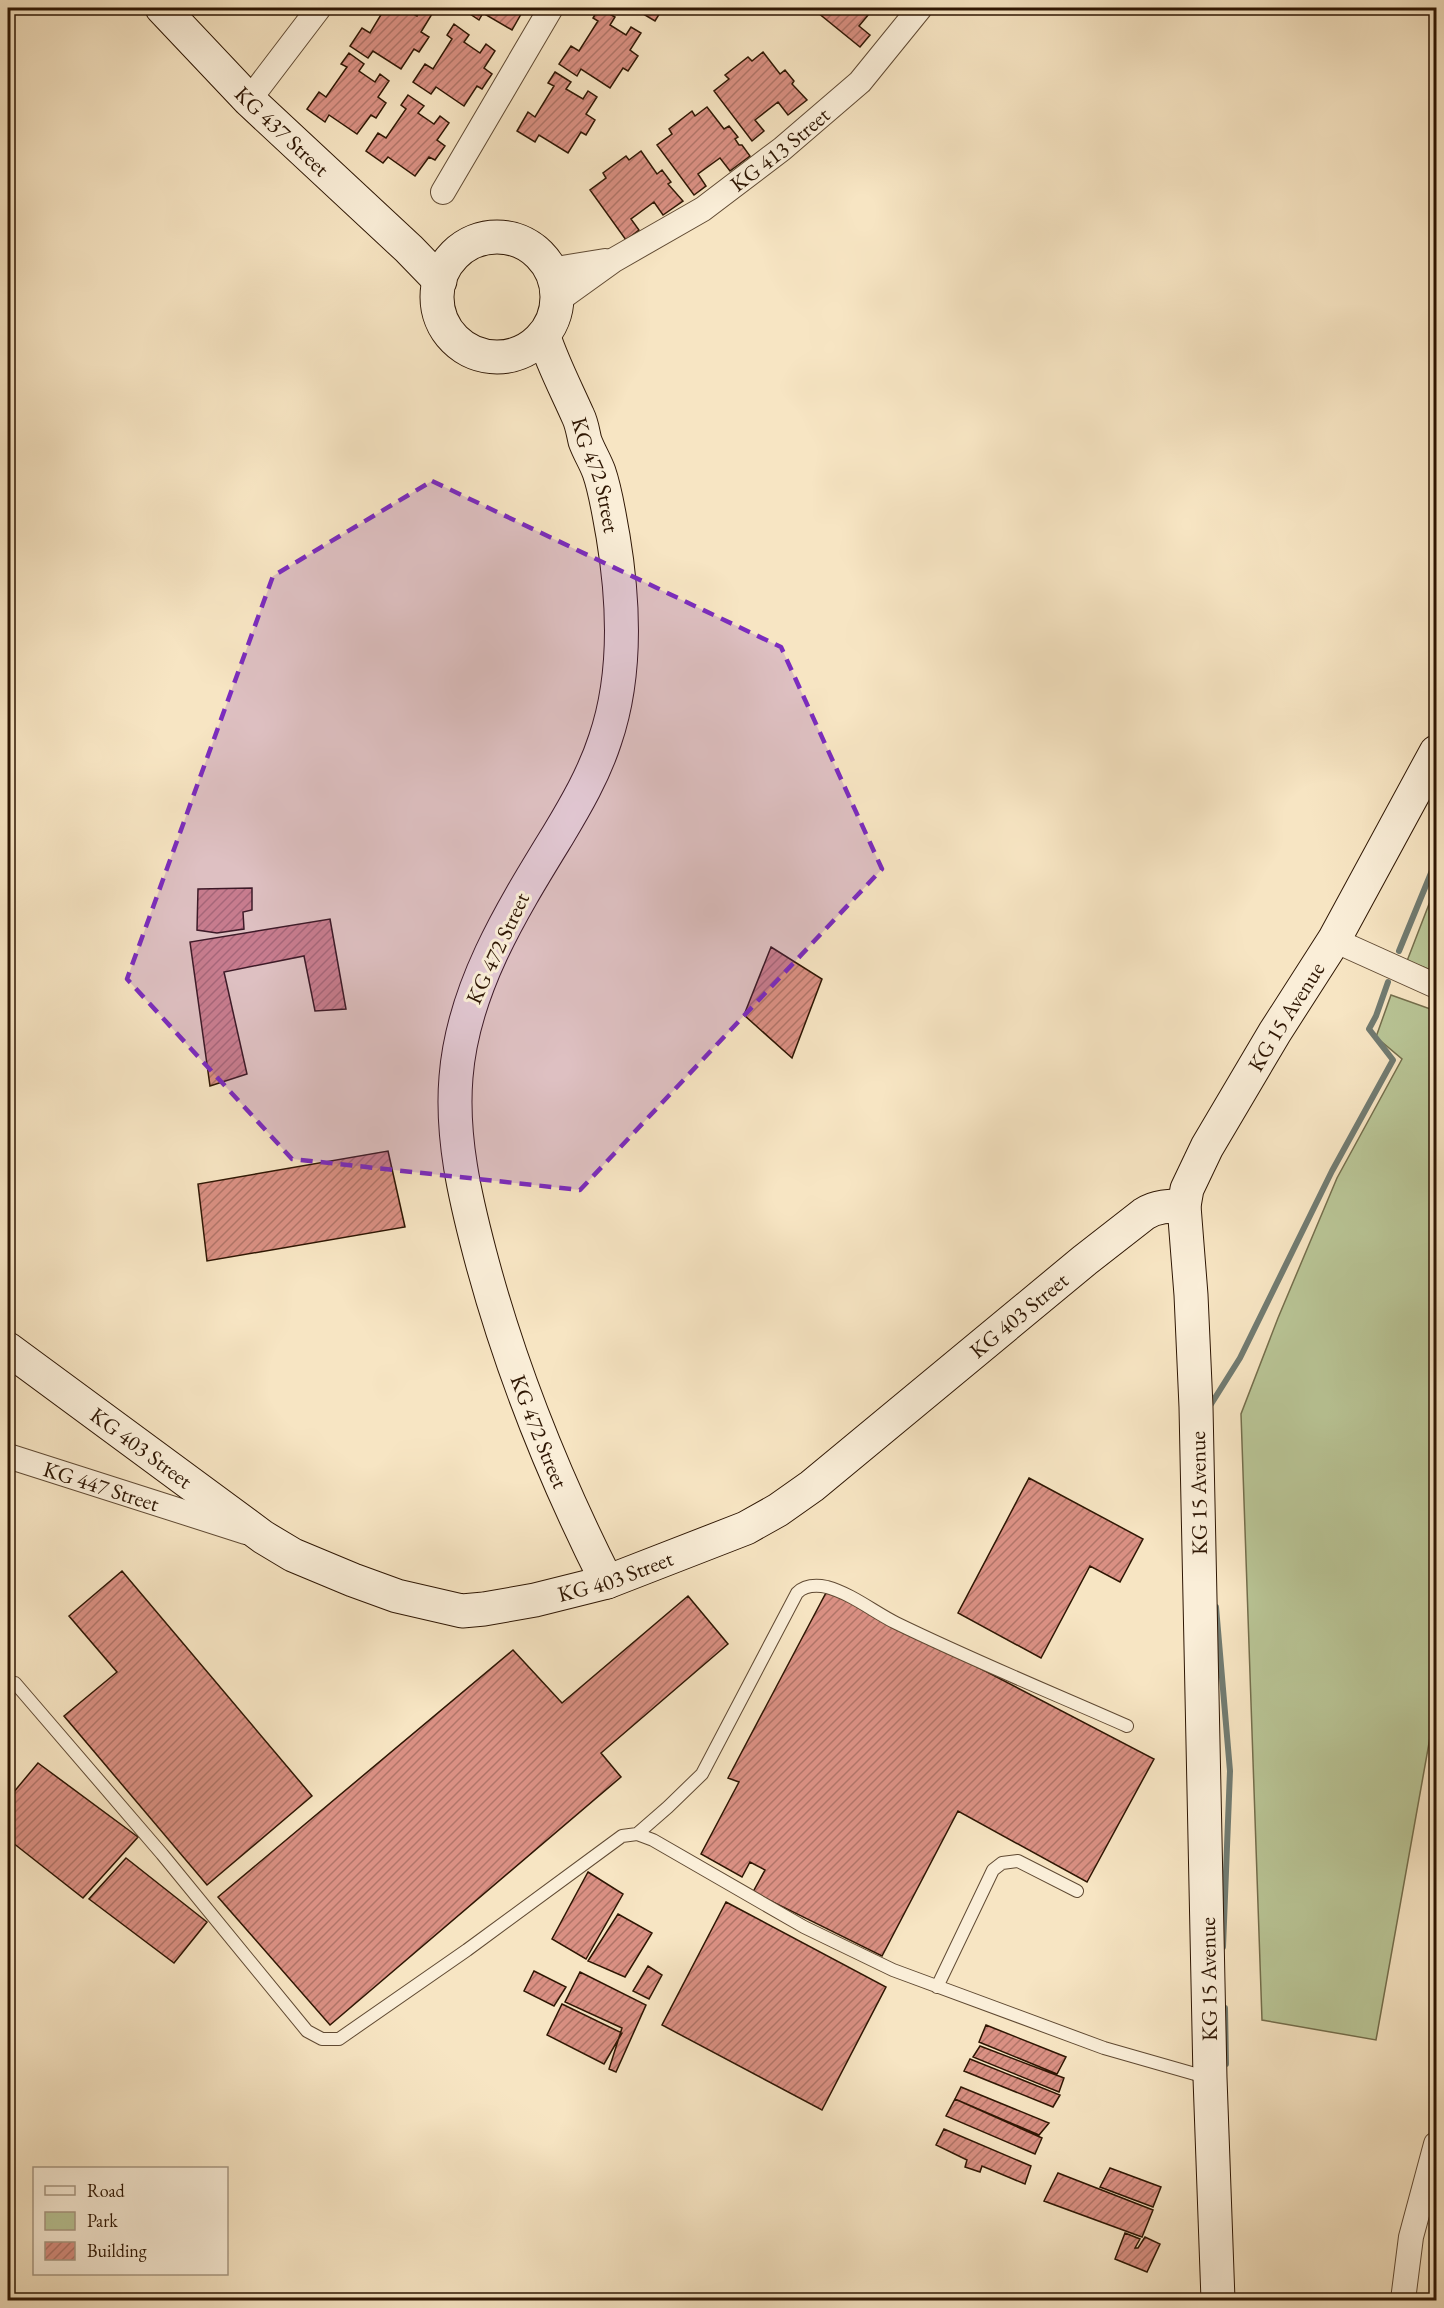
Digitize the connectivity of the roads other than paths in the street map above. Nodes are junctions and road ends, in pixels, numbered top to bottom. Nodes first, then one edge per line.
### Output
1 (162, 8) edge
2 (319, 8) edge
3 (551, 8) edge
4 (920, 8) edge
5 (249, 100) junction
6 (443, 192) dead end
7 (410, 249) junction
8 (458, 252) junction
9 (614, 260) junction
10 (550, 270) junction
11 (440, 281) junction
12 (557, 301) junction
13 (544, 337) junction
14 (515, 355) junction
15 (565, 390) junction
16 (1437, 752) edge
17 (1334, 940) junction
18 (1437, 986) edge
19 (1184, 1206) junction
20 (8, 1349) edge
21 (8, 1456) edge
22 (263, 1538) junction
23 (607, 1582) junction
24 (15, 1683) dead end
25 (1127, 1726) dead end
26 (637, 1834) junction
27 (1077, 1891) dead end
28 (937, 1987) junction
29 (1210, 2079) junction
30 (1437, 2144) edge
31 (1218, 2301) edge
32 (1403, 2301) edge

1 - 5 main road, KG 437 Street
2 - 5 street
3 - 6 street
4 - 9 street, KG 413 Street
5 - 7 main road, KG 437 Street
7 - 8 main road
7 - 11 main road, KG 437 Street
8 - 10 main road
8 - 11 main road
9 - 10 street, KG 413 Street
9 - 12 street, KG 413 Street
10 - 12 main road
11 - 14 main road
12 - 13 main road
13 - 14 main road
13 - 15 main road, KG 472 Street
14 - 15 main road, KG 472 Street
15 - 23 main road, KG 472 Street
16 - 17 main road, KG 15 Avenue
17 - 18 street
17 - 19 main road, KG 15 Avenue
19 - 23 main road, KG 403 Street
19 - 29 main road, KG 15 Avenue
20 - 22 main road, KG 403 Street
21 - 22 street, KG 447 Street
22 - 23 main road, KG 403 Street
24 - 26 lane
25 - 26 lane
26 - 28 lane
27 - 28 lane
28 - 29 lane
29 - 31 main road, KG 15 Avenue
30 - 32 street

